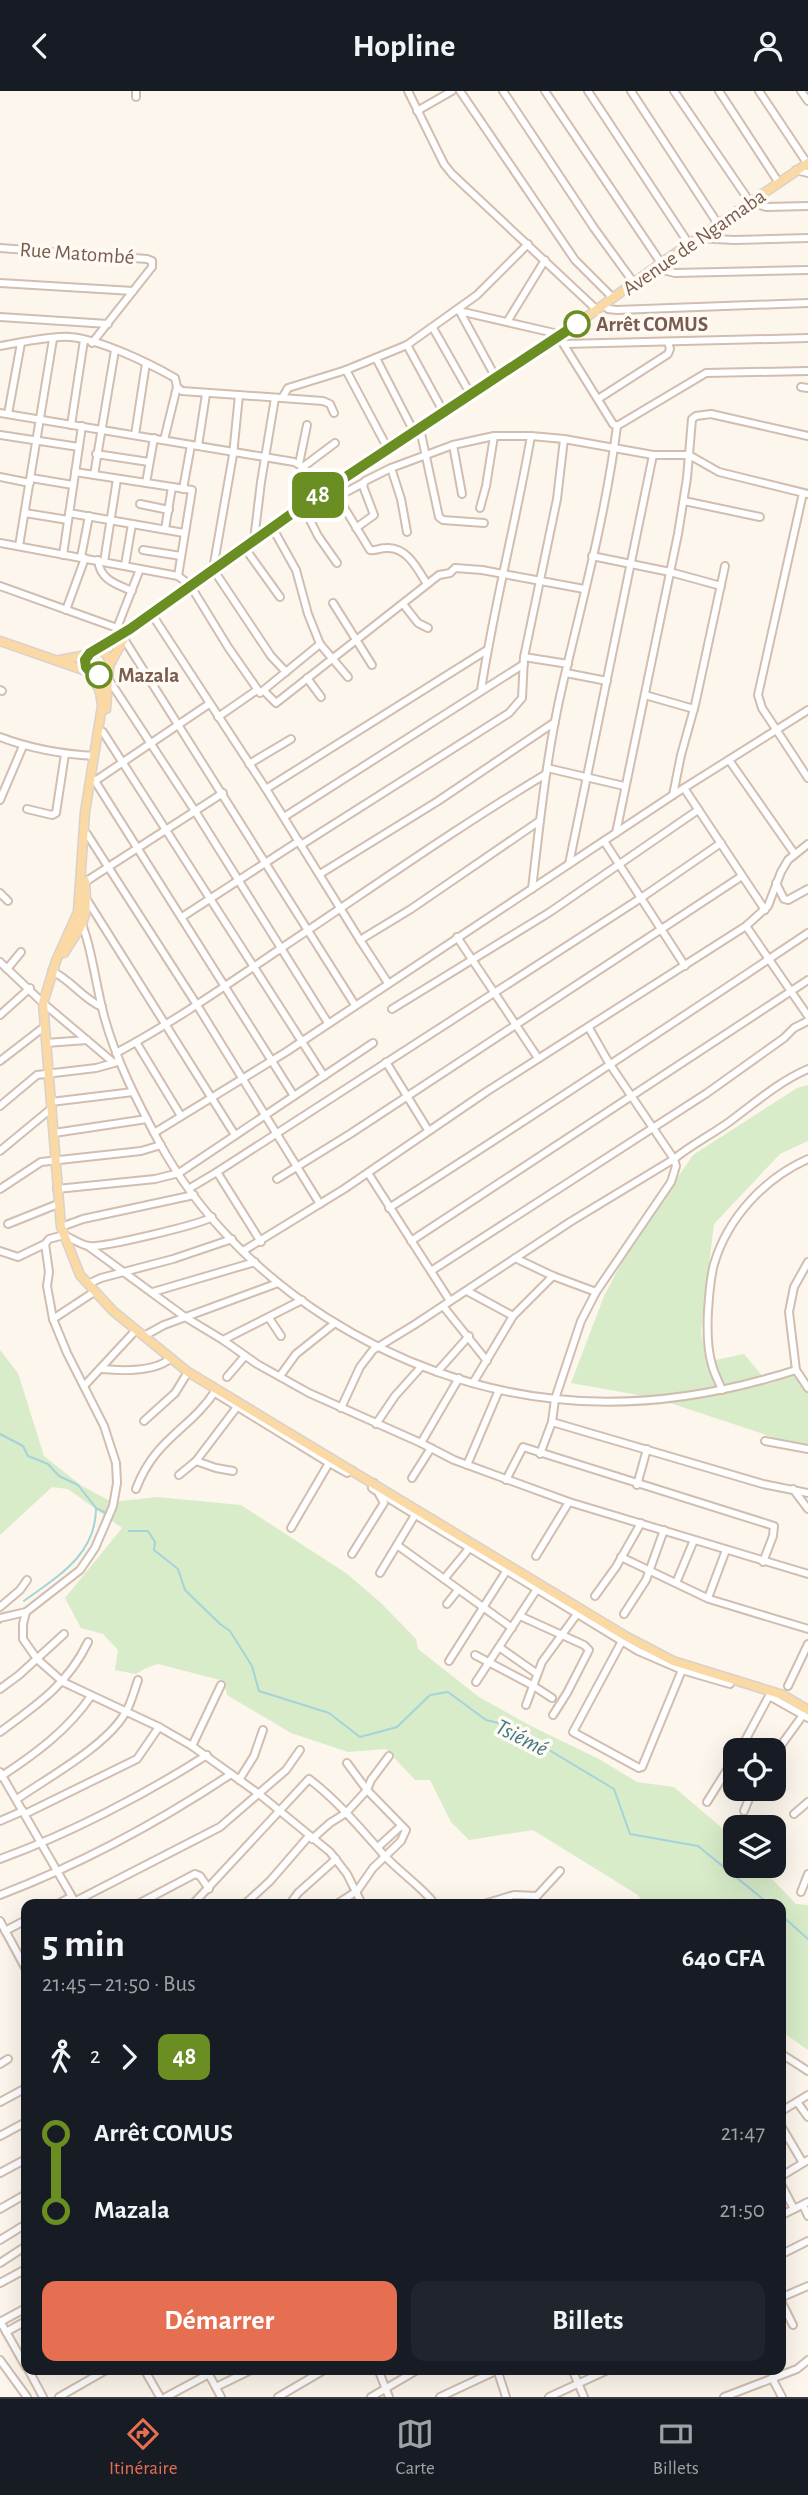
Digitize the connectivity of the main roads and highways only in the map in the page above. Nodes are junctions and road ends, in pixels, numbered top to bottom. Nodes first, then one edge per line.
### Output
1 (808, 163) edge
2 (120, 634) junction
3 (0, 641) edge
4 (90, 653) junction
5 (50, 659) junction
6 (109, 665) junction
7 (90, 672) junction
8 (81, 914) junction
9 (53, 971) junction
10 (806, 1714) edge

1 - 2 main road, Avenue de Ngamaba
2 - 4 main road, Avenue de Ngamaba
2 - 6 main road, Avenue de Ngamaba
3 - 5 main road
4 - 5 main road
4 - 6 main road
4 - 7 main road
5 - 7 main road
6 - 7 main road
6 - 8 main road
7 - 8 main road
8 - 9 main road
8 - 9 main road
9 - 10 main road

